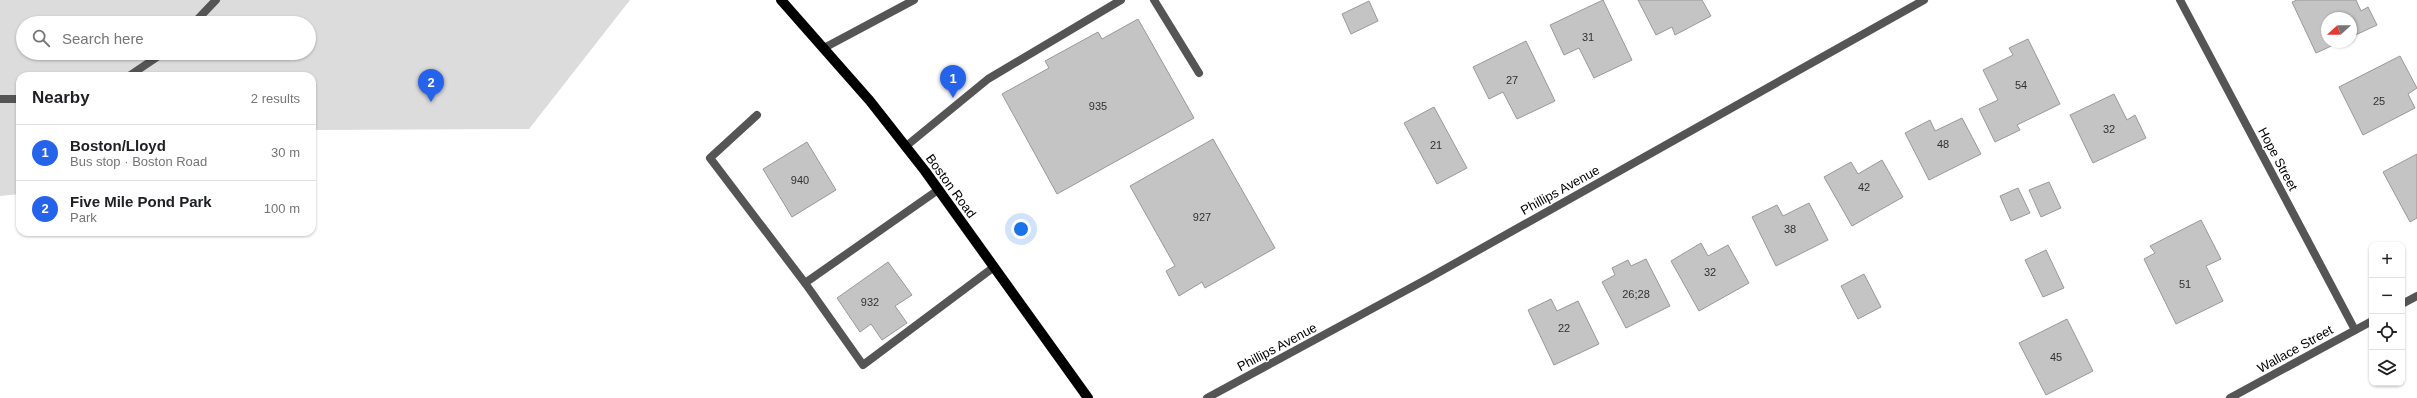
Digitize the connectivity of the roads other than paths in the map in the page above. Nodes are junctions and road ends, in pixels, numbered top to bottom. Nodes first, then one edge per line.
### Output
1 (216, 0) edge
2 (781, 0) edge
3 (914, 0) edge
4 (1120, 0) edge
5 (1154, 0) edge
6 (1924, 0) edge
7 (2180, 0) edge
8 (201, 16) edge
9 (824, 48) junction
10 (153, 60) edge
11 (135, 72) edge
12 (1199, 73) dead end
13 (0, 99) edge
14 (16, 99) edge
15 (757, 115) dead end
16 (905, 147) junction
17 (938, 190) junction
18 (994, 268) junction
19 (805, 283) junction
20 (2417, 296) edge
21 (2405, 302) edge
22 (2369, 323) edge
23 (2355, 330) junction
24 (1088, 398) edge
25 (1207, 398) edge
26 (2230, 398) edge

1 - 8 street
2 - 9 main road, Boston Road
3 - 9 street
4 - 16 street
5 - 12 street
6 - 25 street, Phillips Avenue
7 - 23 street, Hope Street
9 - 16 main road, Boston Road
10 - 11 street
13 - 14 street
15 - 19 street
16 - 17 main road, Boston Road
17 - 18 main road, Boston Road
17 - 19 street
18 - 19 street
18 - 24 main road, Boston Road
20 - 21 street
22 - 23 street, Wallace Street
23 - 26 street, Wallace Street

